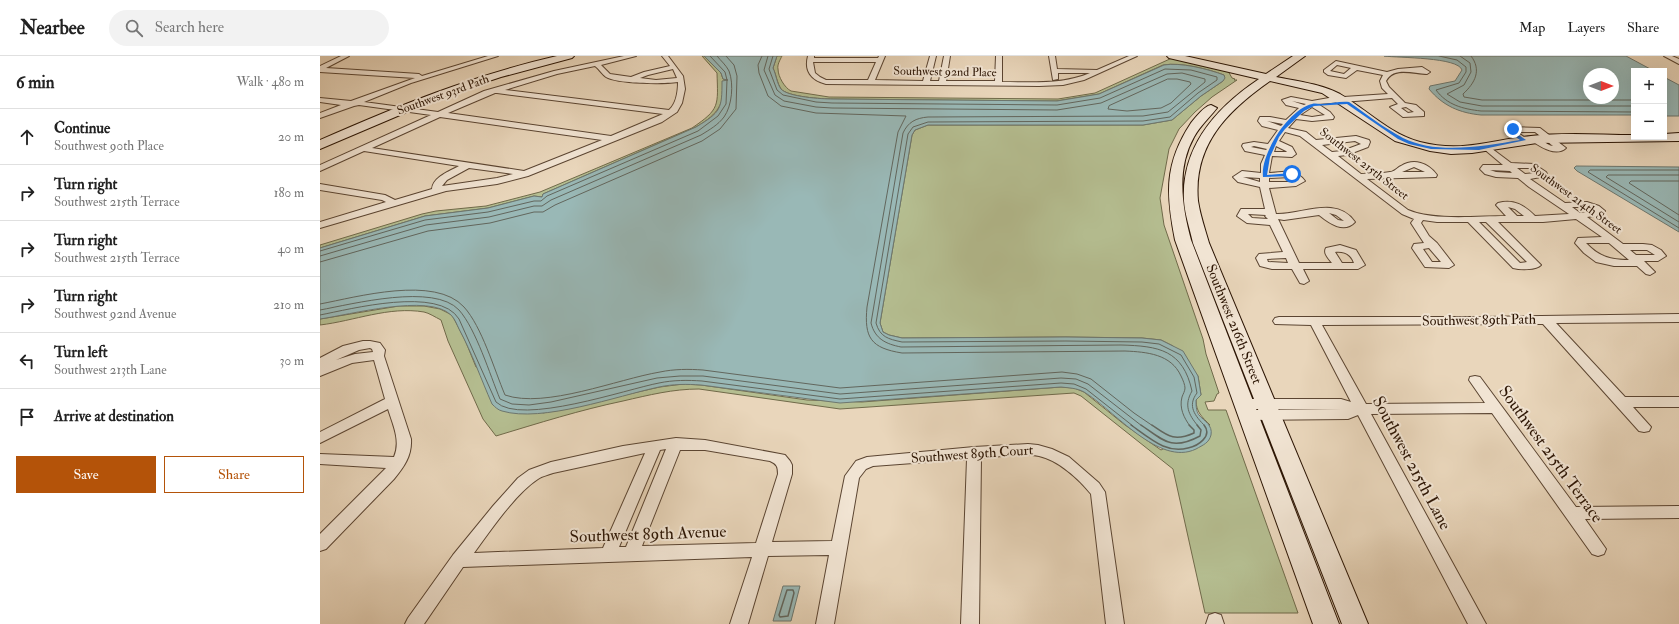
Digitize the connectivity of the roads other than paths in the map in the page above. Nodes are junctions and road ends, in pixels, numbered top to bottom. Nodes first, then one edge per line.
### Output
1 (346, 56) edge
2 (491, 56) edge
3 (553, 56) edge
4 (569, 56) edge
5 (633, 56) edge
6 (665, 56) edge
7 (933, 56) edge
8 (947, 56) edge
9 (999, 56) edge
10 (1052, 56) edge
11 (1117, 56) edge
12 (1175, 56) edge
13 (1201, 56) edge
14 (1286, 56) edge
15 (1300, 56) edge
16 (1341, 56) edge
17 (1667, 56) edge
18 (616, 57) edge
19 (1133, 57) edge
20 (810, 59) edge
21 (880, 60) edge
22 (1679, 62) edge
23 (596, 63) junction
24 (1336, 63) junction
25 (674, 67) junction
26 (1356, 67) junction
27 (320, 70) edge
28 (1410, 70) dead end
29 (1054, 71) junction
30 (1100, 71) junction
31 (1387, 74) junction
32 (1265, 75) junction
33 (422, 77) junction
34 (632, 79) junction
35 (680, 80) junction
36 (870, 83) junction
37 (926, 83) junction
38 (942, 83) junction
39 (998, 84) junction
40 (1055, 84) junction
41 (495, 90) junction
42 (320, 100) edge
43 (1346, 100) junction
44 (348, 104) junction
45 (1309, 106) junction
46 (390, 111) junction
47 (671, 113) junction
48 (437, 115) junction
49 (320, 116) edge
50 (427, 120) junction
51 (1289, 123) junction
52 (1679, 137) edge
53 (320, 139) edge
54 (614, 139) junction
55 (1551, 139) junction
56 (1529, 140) junction
57 (1315, 143) junction
58 (601, 144) junction
59 (320, 145) edge
60 (1487, 148) junction
61 (364, 149) junction
62 (1330, 155) junction
63 (467, 165) junction
64 (1510, 166) junction
65 (320, 168) edge
66 (525, 174) junction
67 (1394, 175) dead end
68 (1521, 176) junction
69 (1360, 177) junction
70 (320, 188) edge
71 (437, 190) junction
72 (394, 203) junction
73 (1563, 206) junction
74 (1322, 212) dead end
75 (1578, 215) junction
76 (1270, 216) junction
77 (1420, 217) junction
78 (1471, 218) junction
79 (1489, 218) junction
80 (1513, 218) junction
81 (1533, 219) junction
82 (320, 225) edge
83 (1612, 240) junction
84 (1433, 245) dead end
85 (1620, 247) junction
86 (1289, 255) junction
87 (1636, 261) junction
88 (1295, 266) junction
89 (1339, 266) dead end
90 (1650, 272) dead end
91 (1304, 282) dead end
92 (1679, 318) edge
93 (1314, 320) junction
94 (1546, 320) junction
95 (1279, 321) dead end
96 (378, 356) junction
97 (320, 363) edge
98 (320, 372) edge
99 (1475, 380) dead end
100 (392, 401) junction
101 (1622, 402) junction
102 (1679, 402) edge
103 (1362, 408) junction
104 (1495, 408) junction
105 (1257, 409) junction
106 (1644, 427) dead end
107 (320, 438) edge
108 (676, 443) junction
109 (655, 445) junction
110 (974, 452) junction
111 (320, 459) edge
112 (398, 463) junction
113 (1679, 512) edge
114 (1572, 513) junction
115 (320, 544) edge
116 (839, 548) junction
117 (762, 549) junction
118 (1598, 549) dead end
119 (631, 553) junction
120 (608, 554) junction
121 (459, 560) junction
122 (414, 624) edge
123 (739, 624) edge
124 (825, 624) edge
125 (970, 624) edge
126 (1115, 624) edge
127 (1326, 624) edge
128 (1355, 624) edge
129 (1477, 624) edge

1 - 27 street
2 - 33 street
3 - 46 street, Southwest 93rd Path
4 - 46 street, Southwest 93rd Path
5 - 18 street
6 - 25 street
7 - 37 street
8 - 38 street
9 - 39 street
10 - 29 street
11 - 19 street
12 - 32 street
13 - 32 street
14 - 32 street, Southwest 216th Street
15 - 32 street, Southwest 216th Street
16 - 24 street
17 - 22 street
18 - 23 street
19 - 30 street, Southwest 92nd Place
20 - 21 street
20 - 36 street, Southwest 92nd Place
21 - 36 street
23 - 34 street
23 - 41 street
24 - 26 street
24 - 26 street
25 - 34 street
25 - 35 street
26 - 31 street
27 - 33 street
28 - 31 street
29 - 30 street
29 - 40 street
30 - 40 street, Southwest 92nd Place
31 - 43 street
32 - 43 street
32 - 105 street, Southwest 216th Street
32 - 105 street, Southwest 216th Street
33 - 44 street
34 - 35 street
35 - 47 street
36 - 37 street, Southwest 92nd Place
37 - 38 street, Southwest 92nd Place
38 - 39 street, Southwest 92nd Place
39 - 40 street, Southwest 92nd Place
41 - 47 street
41 - 48 street
42 - 44 street
43 - 45 street
43 - 60 street
44 - 46 street
44 - 46 street
44 - 49 street
45 - 51 street
45 - 51 street
46 - 48 street
46 - 50 street
46 - 53 street, Southwest 93rd Path
46 - 59 street, Southwest 93rd Path
47 - 54 street
48 - 50 street
48 - 54 street
50 - 58 street
50 - 61 street
51 - 57 street, Southwest 215th Street
51 - 76 street
52 - 55 street
54 - 58 street
55 - 56 street
55 - 56 street
56 - 60 street
57 - 62 street, Southwest 215th Street
57 - 62 street
58 - 66 street
60 - 64 street, Southwest 214th Street
61 - 63 street
61 - 65 street
62 - 69 street, Southwest 215th Street
63 - 66 street
63 - 71 street
64 - 68 street, Southwest 214th Street
64 - 68 street
64 - 68 street
66 - 71 street
67 - 69 street
68 - 73 street, Southwest 214th Street
69 - 77 street, Southwest 215th Street
70 - 72 street
71 - 72 street
72 - 82 street
73 - 75 street, Southwest 214th Street
73 - 75 street, Southwest 215th Street
74 - 76 street
75 - 81 street, Southwest 215th Street
75 - 83 street, Southwest 214th Street
76 - 86 street
77 - 78 street, Southwest 215th Street
77 - 84 street
78 - 79 street, Southwest 215th Street
78 - 79 street
79 - 80 street, Southwest 215th Street
80 - 81 street, Southwest 215th Street
80 - 81 street
83 - 85 street, Southwest 214th Street
83 - 87 street
85 - 87 street, Southwest 214th Street
85 - 87 street
86 - 88 street
86 - 88 street
87 - 90 street, Southwest 214th Street
88 - 89 street
88 - 91 street
92 - 94 street, Southwest 89th Path
93 - 94 street, Southwest 89th Path
93 - 95 street, Southwest 89th Path
93 - 103 street, Southwest 215th Lane
94 - 101 street
96 - 97 street
96 - 98 street
96 - 100 street
99 - 104 street, Southwest 215th Terrace
100 - 107 street
100 - 112 street
101 - 102 street
101 - 106 street
103 - 104 street
103 - 105 street
103 - 129 street, Southwest 215th Lane
104 - 114 street, Southwest 215th Terrace
105 - 127 street, Southwest 216th Street
105 - 128 street, Southwest 216th Street
108 - 109 street
108 - 117 street
108 - 119 street
109 - 120 street
109 - 121 street
110 - 116 street, Southwest 89th Court
110 - 125 street
110 - 126 street, Southwest 89th Court
111 - 112 street
112 - 115 street
113 - 114 street
114 - 118 street, Southwest 215th Terrace
116 - 117 street, Southwest 89th Avenue
116 - 124 street
117 - 119 street, Southwest 89th Avenue
117 - 123 street
119 - 120 street, Southwest 89th Avenue
120 - 121 street, Southwest 89th Avenue
121 - 122 street

